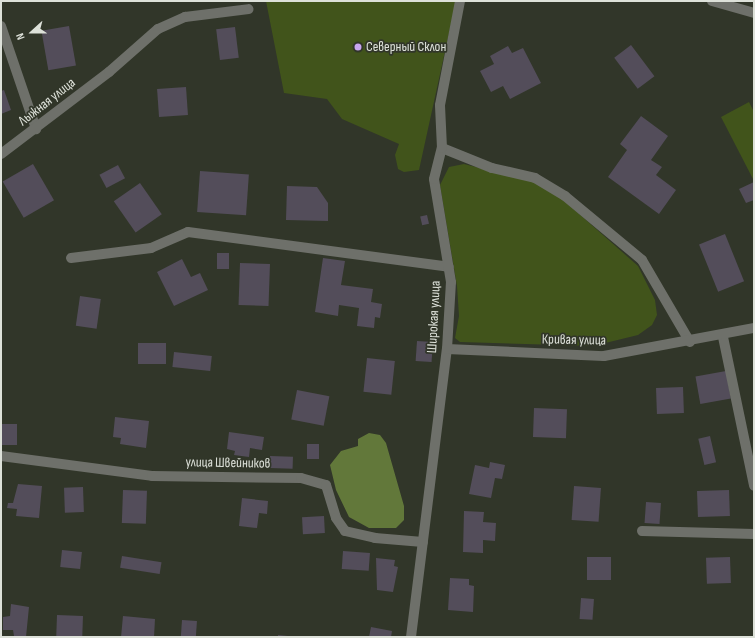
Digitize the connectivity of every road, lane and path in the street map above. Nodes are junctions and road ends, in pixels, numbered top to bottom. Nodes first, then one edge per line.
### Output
1 (460, 1) edge
2 (712, 1) edge
3 (249, 9) dead end
4 (754, 13) edge
5 (1, 26) edge
6 (36, 129) junction
7 (442, 148) junction
8 (1, 154) edge
9 (71, 258) dead end
10 (449, 267) junction
11 (754, 328) edge
12 (723, 337) junction
13 (690, 342) junction
14 (447, 349) junction
15 (1, 456) edge
16 (754, 486) edge
17 (642, 531) dead end
18 (754, 534) edge
19 (423, 542) junction
20 (411, 637) edge

1 - 7 street, Широкая улица
2 - 4 street
3 - 6 street, Лыжная улица
5 - 6 street
6 - 8 street, Лыжная улица
7 - 10 street, Широкая улица
7 - 13 street
9 - 10 street
10 - 14 street, Широкая улица
11 - 12 street, Кривая улица
12 - 13 street, Кривая улица
12 - 16 street
13 - 14 street, Кривая улица
14 - 19 street, Широкая улица
15 - 19 street, улица Швейников
17 - 18 street
19 - 20 street, Широкая улица

